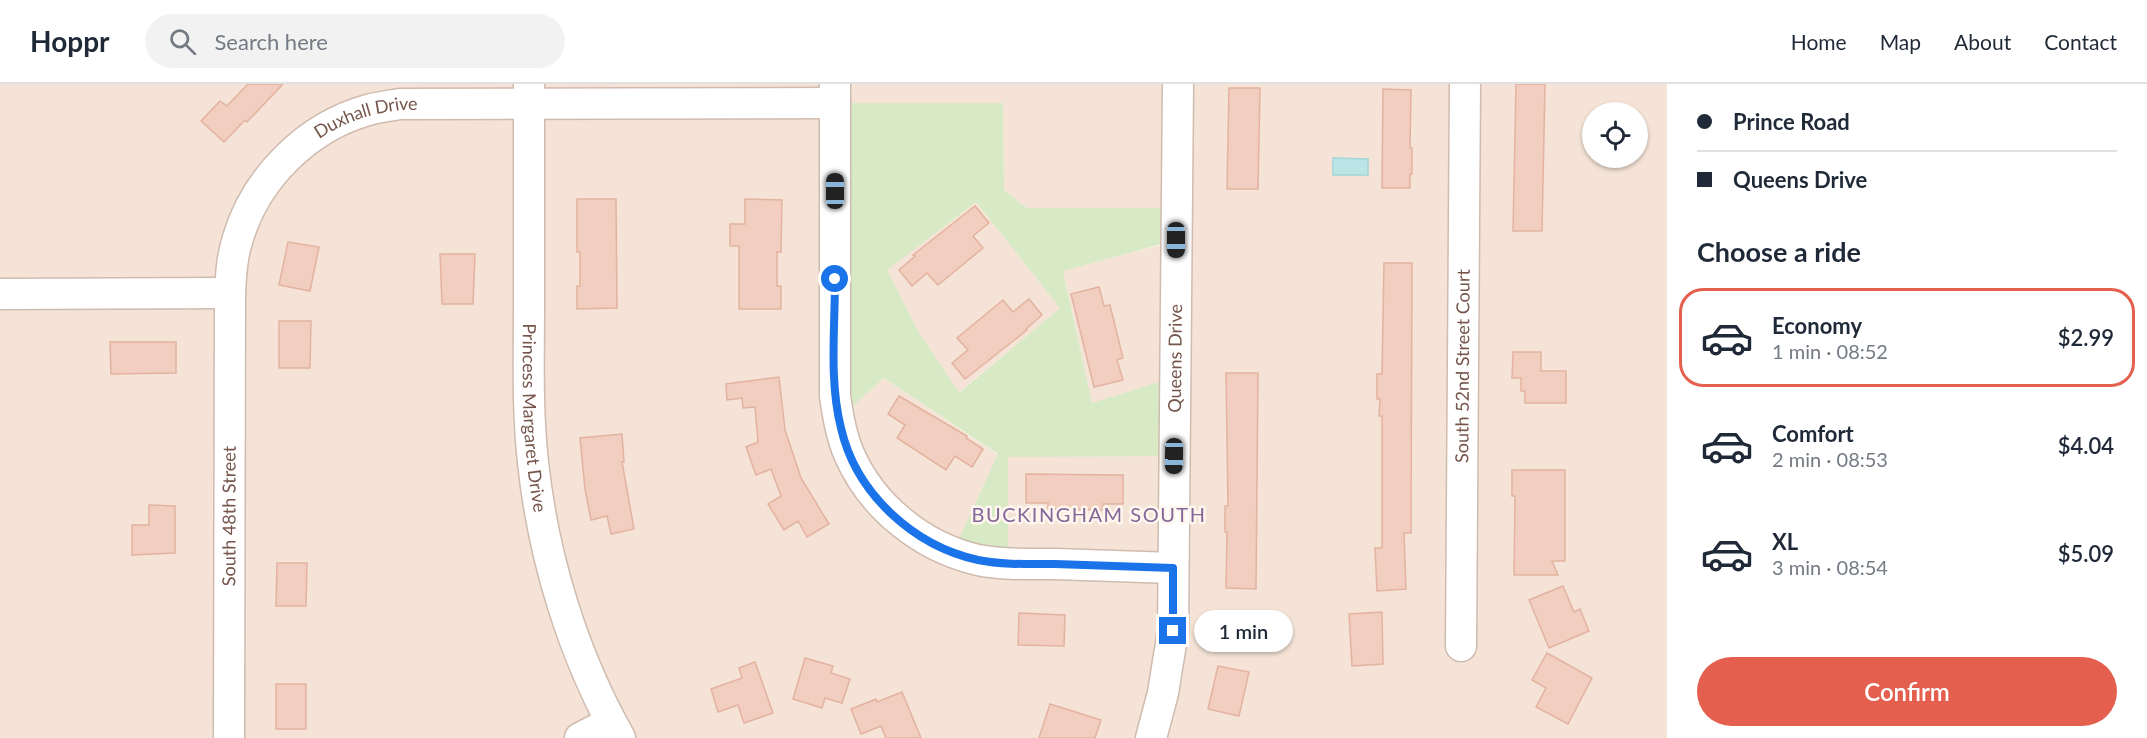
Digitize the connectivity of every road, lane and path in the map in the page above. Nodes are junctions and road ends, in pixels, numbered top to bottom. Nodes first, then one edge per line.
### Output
1 (1178, 84) edge
2 (1465, 84) edge
3 (529, 93) edge
4 (835, 94) edge
5 (230, 293) junction
6 (0, 294) edge
7 (1173, 568) junction
8 (1461, 646) dead end
9 (616, 730) edge
10 (229, 738) edge
11 (580, 738) edge
12 (1151, 738) edge

1 - 7 street, Queens Drive
2 - 8 street, South 52nd Street Court
3 - 4 street, Duxhall Drive
3 - 5 street, Duxhall Drive
3 - 9 street, Princess Margaret Drive
4 - 7 street
5 - 6 street
5 - 10 street, South 48th Street
7 - 12 street, Queens Drive
9 - 11 street

